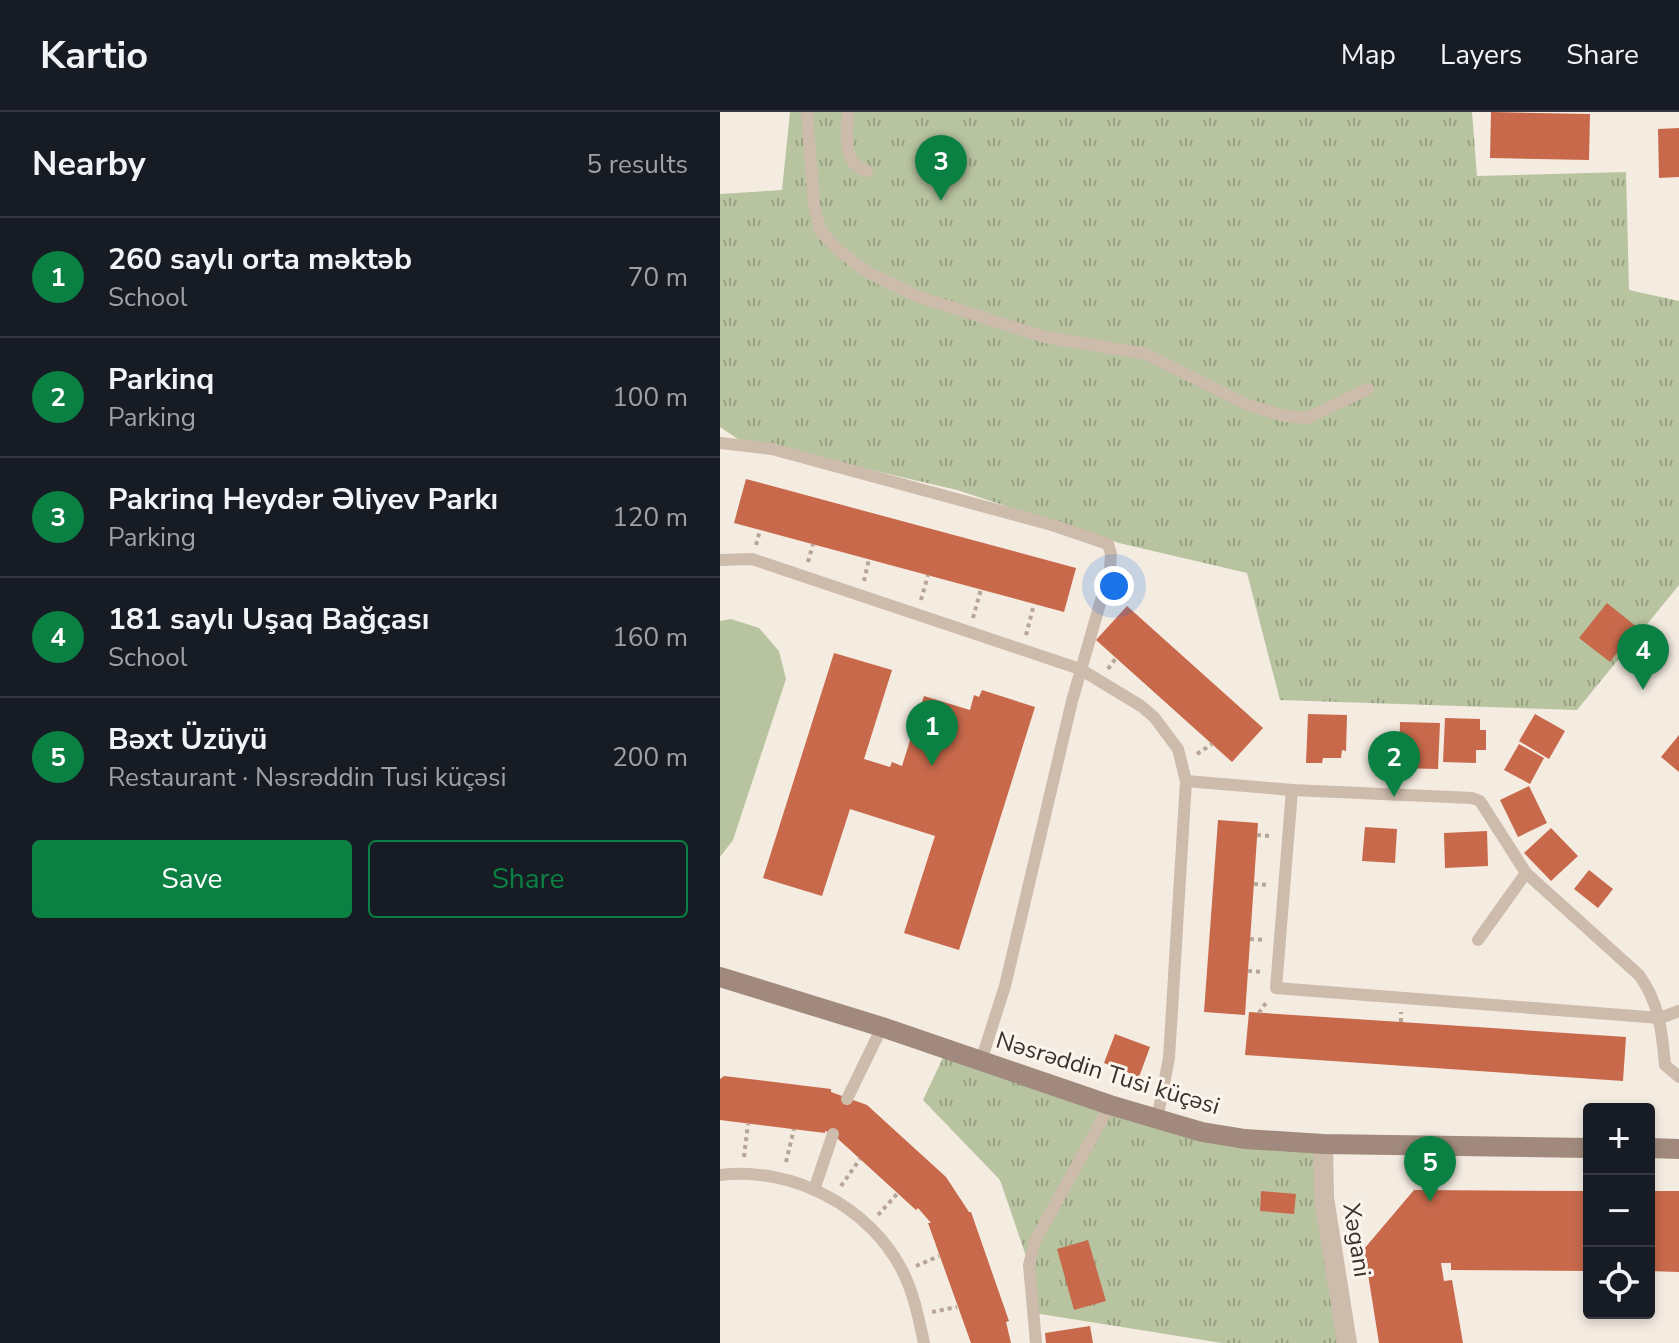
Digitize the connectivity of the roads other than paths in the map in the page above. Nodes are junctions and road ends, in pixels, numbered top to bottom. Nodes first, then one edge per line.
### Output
1 (807, 112) edge
2 (848, 112) edge
3 (867, 171) dead end
4 (1368, 389) dead end
5 (720, 443) edge
6 (720, 560) edge
7 (1080, 669) junction
8 (1186, 781) junction
9 (1292, 790) junction
10 (1526, 873) junction
11 (1478, 940) dead end
12 (720, 977) edge
13 (1679, 1011) edge
14 (1660, 1018) junction
15 (882, 1027) junction
16 (981, 1061) junction
17 (1679, 1077) edge
18 (847, 1099) dead end
19 (1110, 1105) junction
20 (1157, 1119) junction
21 (833, 1134) dead end
22 (1323, 1144) junction
23 (1583, 1148) edge
24 (1655, 1148) edge
25 (1679, 1149) edge
26 (720, 1175) edge
27 (814, 1190) junction
28 (924, 1343) edge
29 (1036, 1343) edge
30 (1347, 1343) edge

1 - 4 lane
2 - 3 lane
5 - 7 lane
6 - 7 lane
7 - 8 lane
7 - 16 lane
8 - 9 lane
8 - 20 lane
9 - 10 lane
9 - 14 lane
10 - 11 lane
10 - 14 lane
12 - 15 main road, Nəsrəddin Tusi küçəsi
13 - 14 lane
14 - 17 lane
15 - 16 main road, Nəsrəddin Tusi küçəsi
15 - 18 lane
16 - 19 main road, Nəsrəddin Tusi küçəsi
19 - 20 main road, Nəsrəddin Tusi küçəsi
19 - 29 lane
20 - 22 main road, Nəsrəddin Tusi küçəsi
21 - 27 lane
22 - 23 main road, Nəsrəddin Tusi küçəsi
22 - 30 street, Xəgani
24 - 25 main road
26 - 27 lane
27 - 28 lane

